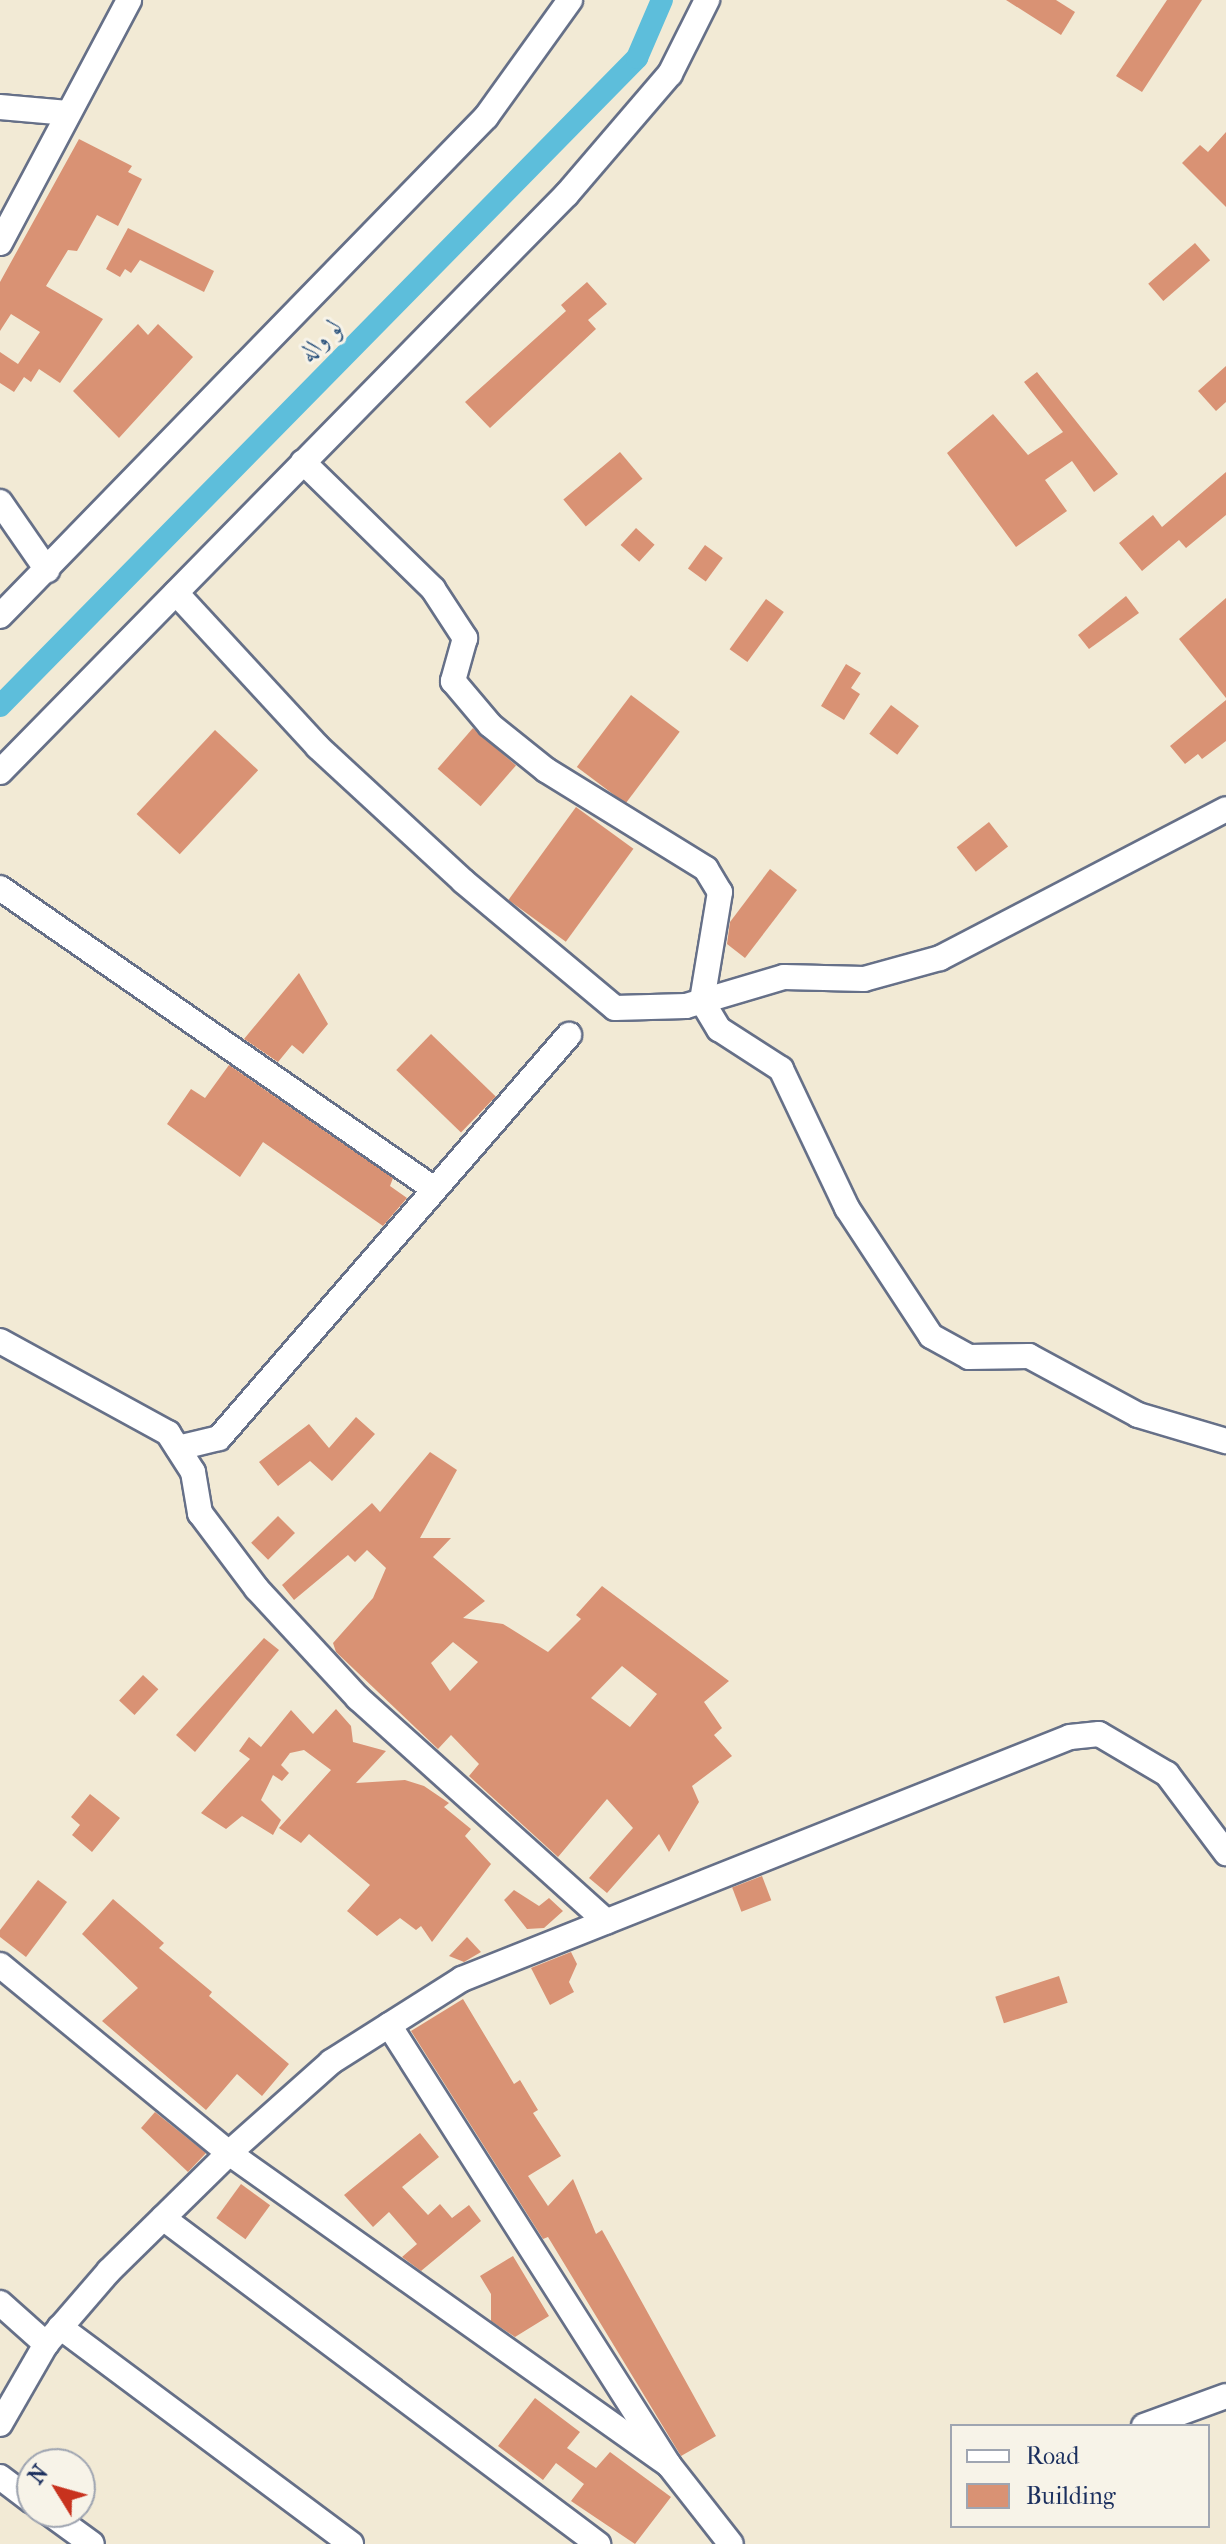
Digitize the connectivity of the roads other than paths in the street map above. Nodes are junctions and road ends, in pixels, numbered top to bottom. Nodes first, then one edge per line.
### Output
1 (129, 0) edge
2 (570, 0) edge
3 (707, 0) edge
4 (0, 107) edge
5 (68, 113) junction
6 (0, 243) edge
7 (303, 462) junction
8 (0, 502) edge
9 (47, 570) junction
10 (176, 593) junction
11 (0, 616) edge
12 (0, 772) edge
13 (1226, 809) edge
14 (0, 888) edge
15 (702, 1001) junction
16 (569, 1035) dead end
17 (434, 1189) junction
18 (0, 1341) edge
19 (1226, 1441) edge
20 (178, 1448) junction
21 (1226, 1853) edge
22 (606, 1921) junction
23 (0, 1965) edge
24 (389, 2025) junction
25 (229, 2153) junction
26 (163, 2218) junction
27 (0, 2303) edge
28 (53, 2335) junction
29 (1226, 2396) edge
30 (0, 2424) edge
31 (1149, 2424) edge
32 (669, 2465) junction
33 (70, 2528) edge
34 (92, 2544) edge
35 (351, 2544) edge
36 (598, 2544) edge
37 (731, 2544) edge

1 - 5 street
2 - 9 street
3 - 7 street
4 - 5 street
5 - 6 street
7 - 10 street
7 - 15 street
8 - 9 street
9 - 11 street
10 - 12 street
10 - 15 street
13 - 15 street
14 - 17 street
15 - 19 street
16 - 17 street
17 - 20 street
18 - 20 street
20 - 22 street
21 - 22 street
22 - 24 street
23 - 25 street
24 - 25 street
24 - 32 street
25 - 26 street
25 - 32 street
26 - 28 street
26 - 36 street
27 - 28 street
28 - 30 street
28 - 35 street
29 - 31 street
32 - 37 street
33 - 34 street

